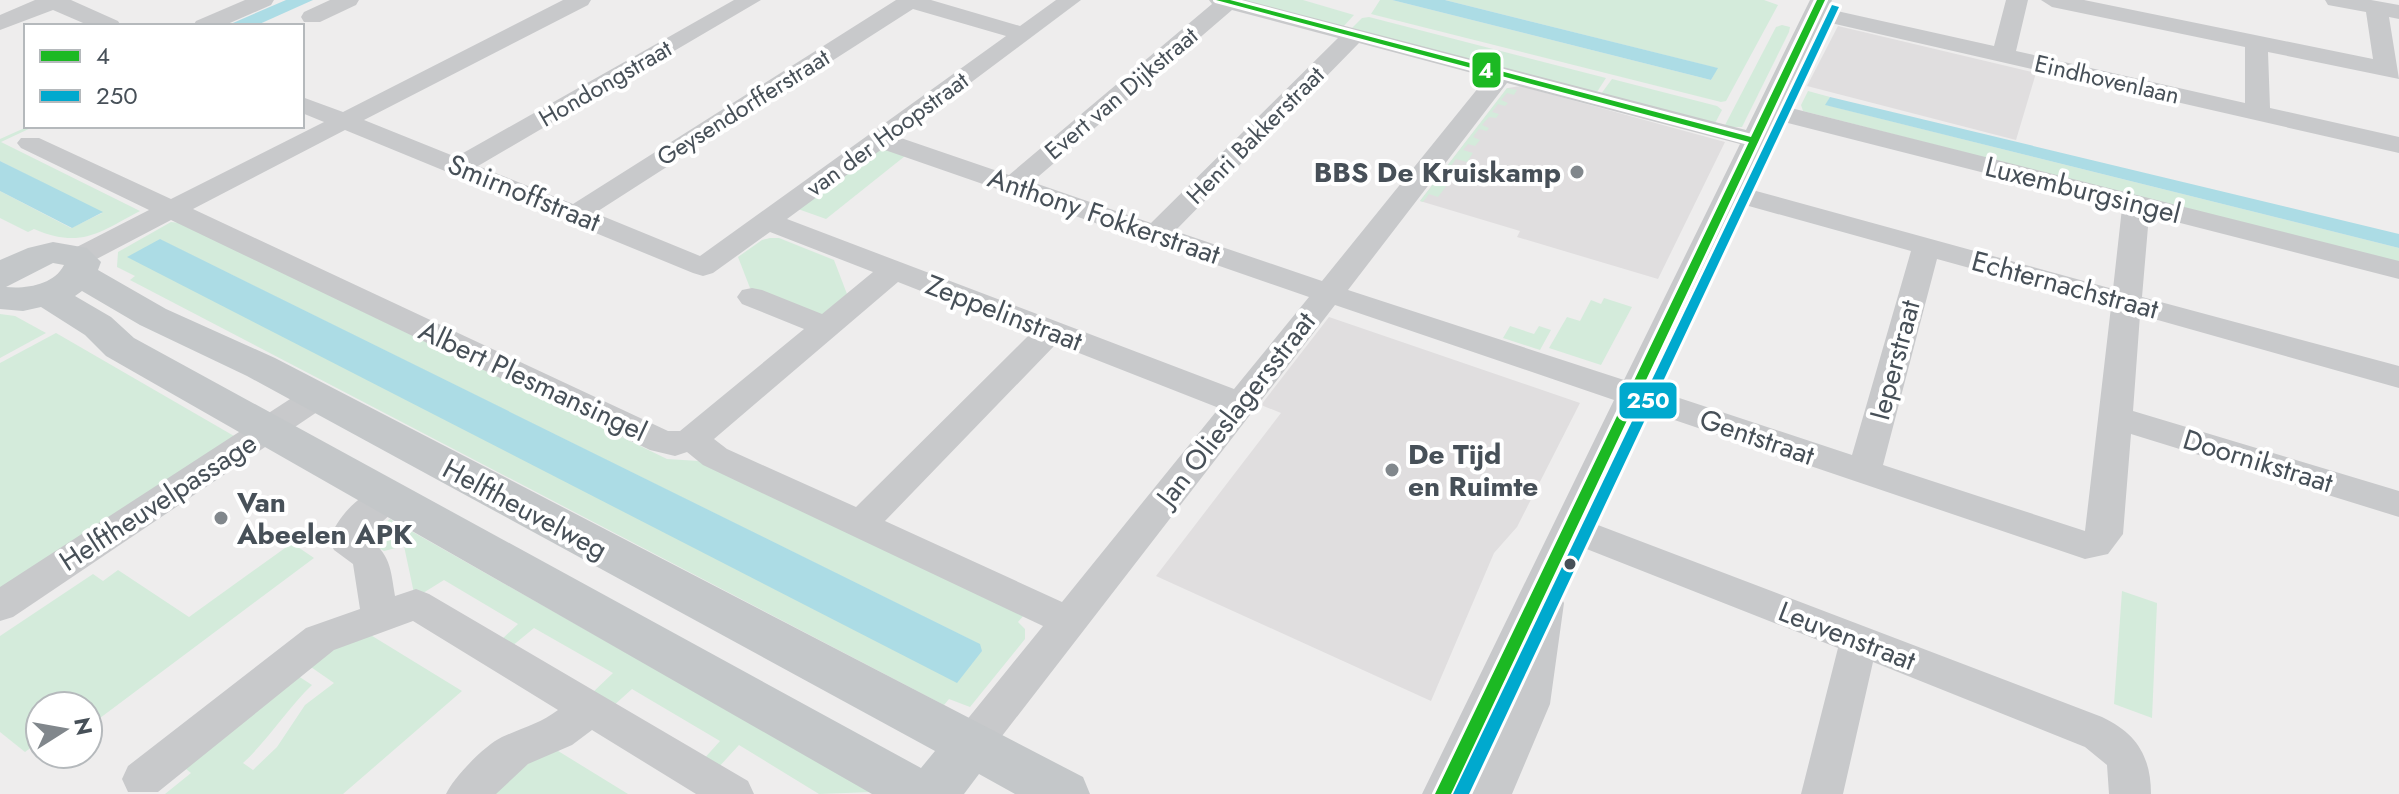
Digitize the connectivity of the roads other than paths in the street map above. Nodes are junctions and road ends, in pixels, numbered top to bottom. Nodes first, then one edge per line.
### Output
1 (14, 0) edge
2 (263, 0) edge
3 (348, 0) edge
4 (580, 0) edge
5 (750, 0) edge
6 (908, 0) edge
7 (1070, 0) edge
8 (2017, 0) edge
9 (2052, 0) edge
10 (2336, 0) edge
11 (53, 1) edge
12 (1224, 1) edge
13 (0, 5) edge
14 (1818, 7) edge
15 (2388, 10) edge
16 (312, 17) dead end
17 (0, 23) edge
18 (105, 24) edge
19 (209, 24) edge
20 (1024, 34) junction
21 (1354, 35) junction
22 (2256, 43) junction
23 (2003, 56) junction
24 (2393, 71) edge
25 (1502, 74) junction
26 (304, 105) edge
27 (1767, 110) junction
28 (2258, 113) junction
29 (344, 121) junction
30 (879, 139) junction
31 (1753, 140) junction
32 (30, 143) dead end
33 (2399, 145) edge
34 (460, 166) junction
35 (1013, 185) junction
36 (1731, 193) junction
37 (2136, 204) junction
38 (171, 210) junction
39 (576, 214) junction
40 (767, 221) junction
41 (1156, 234) junction
42 (1926, 247) junction
43 (703, 267) joint
44 (29, 269) edge
45 (894, 270) junction
46 (2399, 270) edge
47 (1328, 293) junction
48 (752, 297) dead end
49 (2126, 302) junction
50 (827, 327) junction
51 (1051, 331) junction
52 (2399, 377) edge
53 (1635, 395) junction
54 (315, 398) junction
55 (1241, 404) junction
56 (2117, 418) junction
57 (268, 430) junction
58 (692, 439) junction
59 (1864, 473) junction
60 (388, 497) junction
61 (2399, 504) edge
62 (862, 523) junction
63 (1571, 529) junction
64 (1544, 586) junction
65 (0, 606) edge
66 (380, 617) junction
67 (1068, 621) junction
68 (1859, 640) junction
69 (588, 710) junction
70 (971, 745) junction
71 (143, 779) dead end
72 (467, 794) edge
73 (733, 794) edge
74 (920, 794) edge
75 (932, 794) edge
76 (1064, 794) edge
77 (1443, 794) edge
78 (1491, 794) edge
79 (1822, 794) edge
80 (2130, 794) edge

1 - 13 street
2 - 19 street
3 - 16 street
4 - 29 street
5 - 34 street, Hondongstraat
6 - 20 street
6 - 39 street, Geysendorfferstraat
7 - 20 street, van der Hoopstraat
8 - 23 street
9 - 22 street
10 - 15 street
11 - 17 street
11 - 18 street
12 - 21 street
12 - 35 street, Evert van Dijkstraat
14 - 23 street, Eindhovenlaan
14 - 27 street
15 - 24 street
20 - 30 street, van der Hoopstraat
21 - 25 street
21 - 41 street, Henri Bakkerstraat
22 - 24 street
22 - 28 street
23 - 28 street, Eindhovenlaan
25 - 31 street
25 - 47 street, Jan Olieslagersstraat
26 - 29 street, Smirnoffstraat
27 - 31 street
27 - 37 street, Luxemburgsingel
28 - 33 street, Eindhovenlaan
29 - 34 street, Smirnoffstraat
29 - 38 street
30 - 35 street, Anthony Fokkerstraat
30 - 40 street, van der Hoopstraat
31 - 36 street
32 - 38 street, Albert Plesmansingel
34 - 39 street, Smirnoffstraat
35 - 41 street, Anthony Fokkerstraat
36 - 42 street, Echternachstraat
36 - 53 street
37 - 46 street, Luxemburgsingel
37 - 49 street
38 - 44 street
38 - 58 street, Albert Plesmansingel
39 - 43 street, Smirnoffstraat
40 - 43 street, van der Hoopstraat
40 - 45 street, Zeppelinstraat
41 - 47 street, Anthony Fokkerstraat
42 - 49 street, Echternachstraat
42 - 59 street, Ieperstraat
44 - 54 main road, Helftheuvelweg
44 - 57 main road, Helftheuvelweg
45 - 50 street
45 - 51 street, Zeppelinstraat
47 - 53 street, Gentstraat
47 - 55 street, Jan Olieslagersstraat
48 - 50 street
49 - 52 street, Echternachstraat
49 - 56 street
50 - 58 street
51 - 55 street, Zeppelinstraat
51 - 62 street
53 - 59 street, Gentstraat
53 - 63 street
54 - 57 street, Helftheuvelpassage
54 - 70 main road, Helftheuvelweg
55 - 67 street, Jan Olieslagersstraat
56 - 59 street, Gentstraat
56 - 61 street, Doornikstraat
57 - 60 main road, Helftheuvelweg
57 - 65 street, Helftheuvelpassage
58 - 62 street
60 - 66 street
60 - 74 main road, Helftheuvelweg
62 - 67 street
63 - 64 street
63 - 68 street, Leuvenstraat
64 - 77 street
64 - 78 street
66 - 69 street
66 - 71 street
67 - 70 street, Jan Olieslagersstraat
68 - 79 street
68 - 80 street, Leuvenstraat
69 - 72 street
69 - 73 street
70 - 75 main road
70 - 76 main road, Helftheuvelweg

